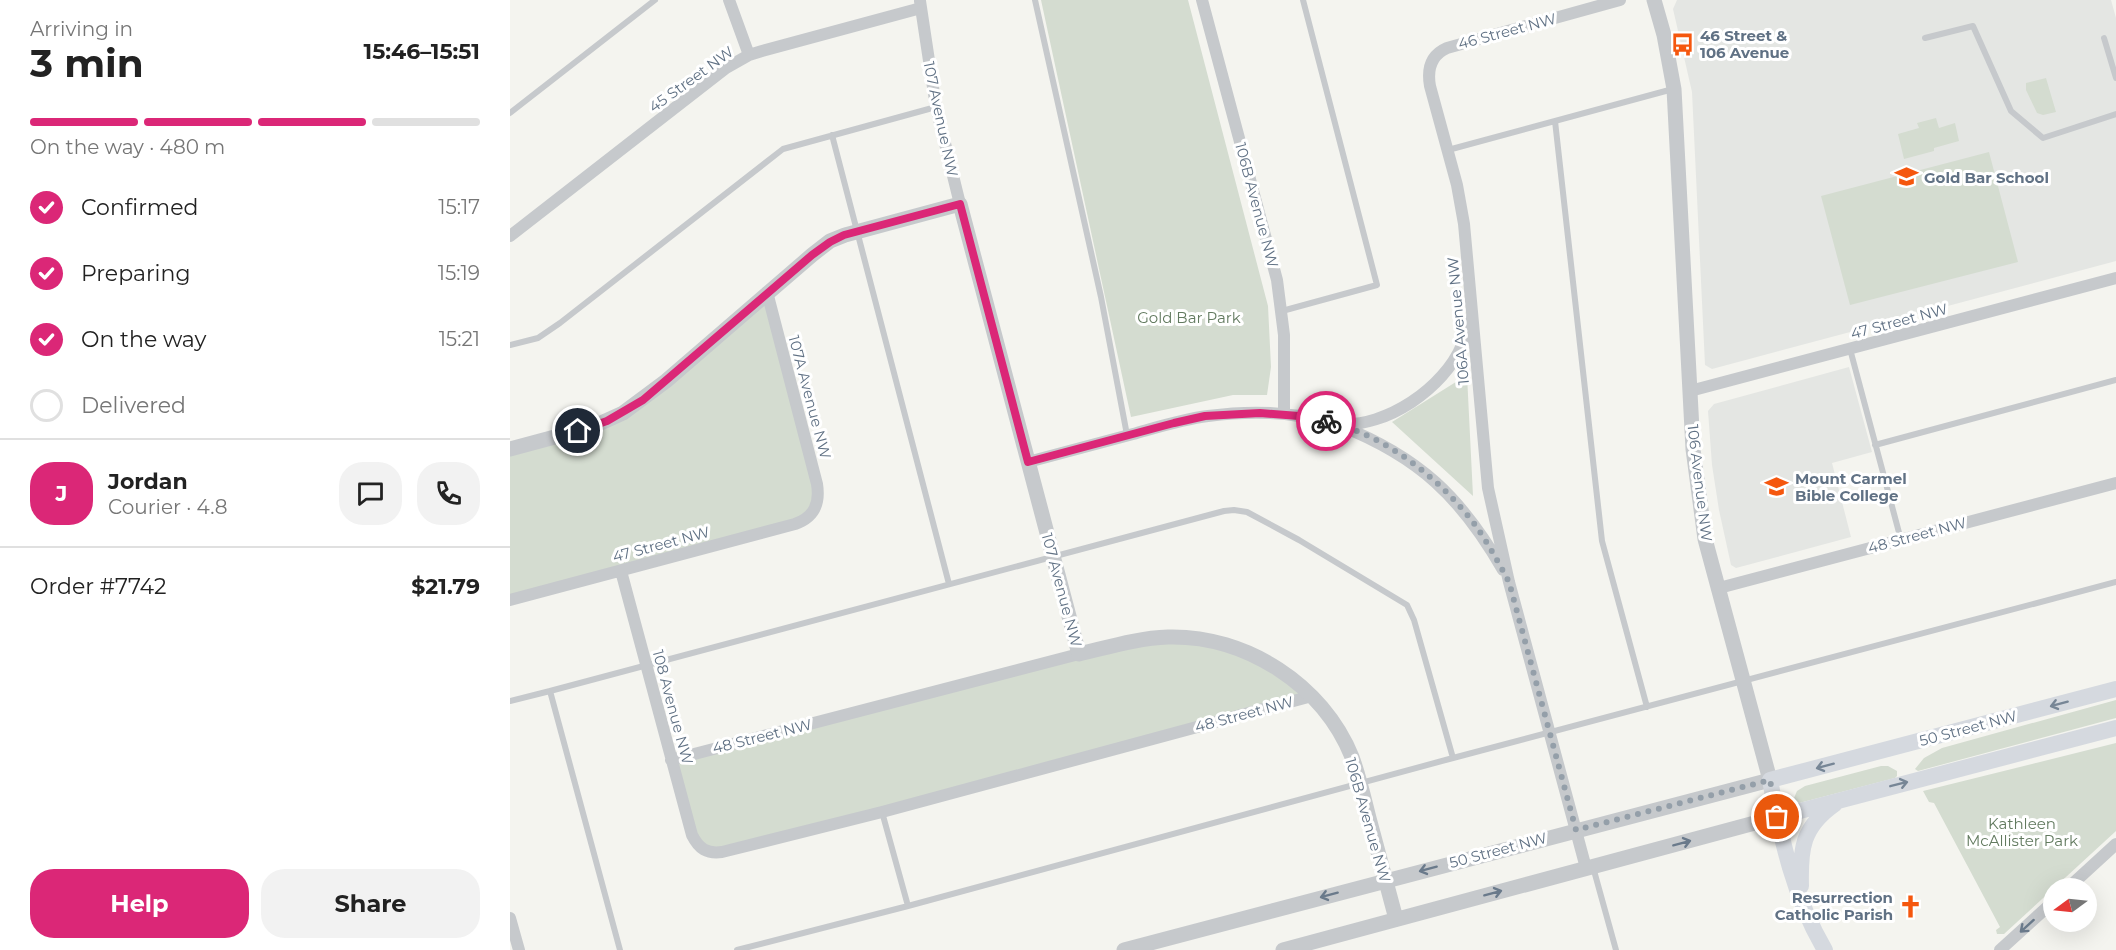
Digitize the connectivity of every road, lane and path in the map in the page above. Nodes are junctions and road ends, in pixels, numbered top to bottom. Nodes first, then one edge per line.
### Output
1 (655, 0) edge
2 (729, 0) edge
3 (1035, 0) edge
4 (1202, 0) edge
5 (1303, 0) edge
6 (1620, 0) edge
7 (1654, 0) edge
8 (921, 4) edge
9 (1925, 38) dead end
10 (2104, 38) dead end
11 (749, 55) junction
12 (1432, 60) joint
13 (2116, 78) edge
14 (1674, 89) junction
15 (936, 107) junction
16 (510, 113) edge
17 (2116, 114) edge
18 (1555, 121) junction
19 (832, 135) junction
20 (1448, 150) junction
21 (960, 204) junction
22 (859, 232) junction
23 (510, 236) edge
24 (2116, 278) edge
25 (767, 292) junction
26 (1282, 311) junction
27 (1473, 312) junction
28 (510, 345) edge
29 (1850, 349) junction
30 (2116, 380) edge
31 (1690, 391) junction
32 (1284, 414) junction
33 (1338, 424) junction
34 (1127, 435) junction
35 (1875, 444) junction
36 (510, 449) edge
37 (1028, 462) junction
38 (2116, 483) edge
39 (816, 509) joint
40 (1901, 540) junction
41 (1053, 557) junction
42 (621, 571) junction
43 (1509, 582) junction
44 (2116, 582) edge
45 (949, 584) junction
46 (1719, 588) junction
47 (510, 600) edge
48 (1079, 654) junction
49 (646, 666) junction
50 (1744, 682) junction
51 (2116, 689) edge
52 (550, 691) junction
53 (1312, 696) junction
54 (510, 701) edge
55 (1647, 707) junction
56 (2113, 731) edge
57 (1550, 733) junction
58 (1453, 758) junction
59 (671, 760) junction
60 (1770, 780) junction
61 (1360, 783) junction
62 (1843, 799) junction
63 (882, 812) junction
64 (1777, 817) junction
65 (1576, 830) junction
66 (2116, 844) edge
67 (701, 849) joint
68 (1590, 867) junction
69 (2079, 878) edge
70 (1386, 880) junction
71 (1801, 901) junction
72 (908, 906) junction
73 (2043, 911) edge
74 (510, 918) edge
75 (1396, 919) junction
76 (519, 950) edge
77 (620, 950) edge
78 (737, 950) edge
79 (1124, 950) edge
80 (1283, 950) edge
81 (1616, 950) edge
82 (1825, 950) edge
83 (2000, 950) edge

1 - 16 lane
2 - 11 street
3 - 34 lane
4 - 26 street, 106B Avenue NW
5 - 26 lane
6 - 12 street, 46 Street NW
7 - 14 street, 106 Avenue NW
8 - 11 street, 45 Street NW
8 - 15 street, 107 Avenue NW
9 - 17 lane
10 - 13 lane
11 - 23 street, 45 Street NW
12 - 20 street, 106A Avenue NW
14 - 18 lane
14 - 31 street, 106 Avenue NW
15 - 19 lane
15 - 21 street, 107 Avenue NW
18 - 20 lane
18 - 55 lane
19 - 22 lane
19 - 28 lane
20 - 27 street, 106A Avenue NW
21 - 22 street
21 - 37 street, 107 Avenue NW
22 - 25 street
22 - 45 lane
24 - 29 street, 47 Street NW
25 - 36 street
25 - 39 street, 107A Avenue NW
26 - 32 street, 106B Avenue NW
27 - 33 street
27 - 43 street, 106A Avenue NW
29 - 31 street, 47 Street NW
29 - 35 lane
30 - 35 lane
31 - 46 street, 106 Avenue NW
32 - 33 street
32 - 34 street
33 - 43 street, 106A Avenue NW
34 - 37 street
35 - 40 lane
37 - 41 street, 107 Avenue NW
38 - 40 street, 48 Street NW
39 - 42 street, 47 Street NW
40 - 46 street, 48 Street NW
41 - 45 lane
41 - 48 street, 107 Avenue NW
41 - 58 lane
42 - 47 street, 47 Street NW
42 - 49 street, 108 Avenue NW
43 - 57 street, 106A Avenue NW
44 - 50 lane
45 - 49 lane
46 - 50 street, 106 Avenue NW
48 - 53 street, 48 Street NW
48 - 59 street, 48 Street NW
49 - 52 lane
49 - 59 street, 108 Avenue NW
50 - 55 lane
50 - 60 street, 106 Avenue NW
51 -> 60 main road, 50 Street NW
52 - 54 lane
52 - 77 lane
53 - 61 street, 106B Avenue NW
53 - 63 street, 48 Street NW
55 - 57 lane
62 -> 56 main road
57 - 58 lane
57 - 65 street, 106A Avenue NW
58 - 61 lane
59 - 67 street, 108 Avenue NW
60 - 64 main road, 106 Avenue NW
60 - 65 street, 50 Street NW
61 - 70 street, 106B Avenue NW
61 - 72 lane
62 - 64 main road
62 - 71 main road
63 - 67 street, 48 Street NW
63 - 72 lane
68 -> 64 street
64 - 71 main road, 106 Avenue NW
65 - 68 street, 106A Avenue NW
65 -> 70 street, 50 Street NW
66 - 69 street
75 -> 68 street
68 - 81 lane
70 - 75 street, 106B Avenue NW
70 -> 79 street, 50 Street NW
71 - 82 main road, 106 Avenue NW
72 - 78 lane
73 -> 83 street
74 - 76 street
75 - 80 street

